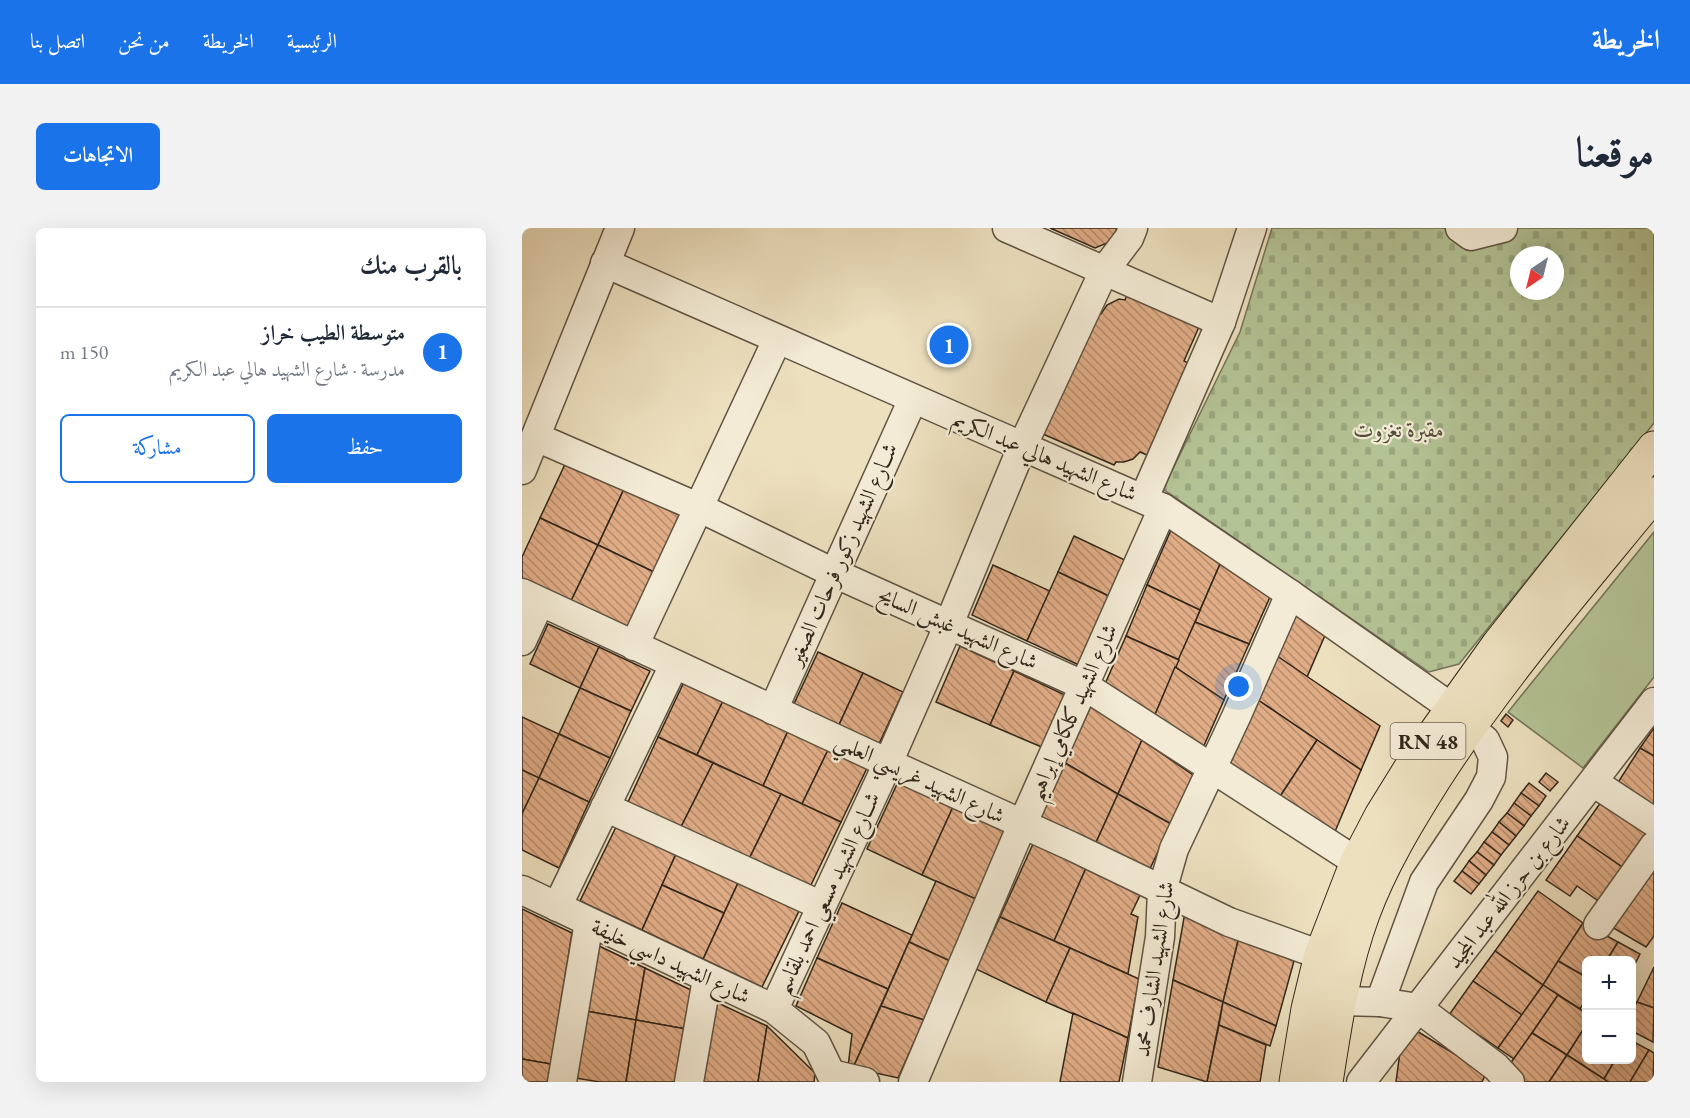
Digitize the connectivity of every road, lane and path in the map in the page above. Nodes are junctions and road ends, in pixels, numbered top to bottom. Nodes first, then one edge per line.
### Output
1 (620, 228) edge
2 (1007, 228) edge
3 (1134, 228) edge
4 (1252, 228) edge
5 (1460, 228) edge
6 (1503, 228) edge
7 (605, 263) junction
8 (1104, 271) junction
9 (1221, 322) junction
10 (777, 340) junction
11 (913, 399) junction
12 (536, 437) junction
13 (1022, 447) junction
14 (1654, 448) edge
15 (522, 470) edge
16 (1654, 494) edge
17 (1154, 503) junction
18 (700, 508) junction
19 (834, 573) junction
20 (1290, 594) junction
21 (531, 598) edge
22 (949, 624) junction
23 (522, 640) edge
24 (634, 646) junction
25 (674, 664) junction
26 (1085, 686) junction
27 (1654, 702) edge
28 (773, 710) junction
29 (1460, 717) junction
30 (888, 763) junction
31 (1212, 768) junction
32 (1593, 782) junction
33 (605, 807) junction
34 (1654, 822) edge
35 (1022, 825) junction
36 (1654, 846) edge
37 (1357, 862) junction
38 (522, 890) edge
39 (1162, 891) junction
40 (820, 905) junction
41 (557, 907) junction
42 (589, 922) junction
43 (1598, 925) dead end
44 (1321, 955) junction
45 (707, 979) junction
46 (1339, 1001) junction
47 (1380, 1002) junction
48 (1418, 1008) junction
49 (774, 1009) junction
50 (830, 1078) edge
51 (562, 1082) edge
52 (689, 1082) edge
53 (865, 1082) edge
54 (912, 1082) edge
55 (1137, 1082) edge
56 (1296, 1082) edge
57 (1326, 1082) edge
58 (1361, 1082) edge
59 (1510, 1082) edge

1 - 7 street
2 - 8 street
3 - 8 street, شــارع الشهيد مسعي احمد بلقاسم
4 - 9 street, شارع الشهيد كلكامي إبراهيم
5 - 6 street
7 - 10 street, شارع الشهيد هالي عبد الكريم
7 - 12 street
8 - 9 street
8 - 13 street, شــارع الشهيد مسعي احمد بلقاسم
9 - 17 street, شارع الشهيد كلكامي إبراهيم
10 - 11 street, شارع الشهيد هالي عبد الكريم
10 - 18 street
11 - 13 street, شارع الشهيد هالي عبد الكريم
11 - 19 street, شــارع الشهيد زكور فرحات الصغير
12 - 15 street
12 - 18 street, شارع الشهيد غبش السايح
13 - 17 street, شارع الشهيد هالي عبد الكريم
13 - 22 street, شــارع الشهيد مسعي احمد بلقاسم
14 - 29 highway, RN 48
16 - 29 highway, RN 48
17 - 20 street, شارع الشهيد هالي عبد الكريم
17 - 26 street, شارع الشهيد كلكامي إبراهيم
18 - 19 street, شارع الشهيد غبش السايح
18 - 24 street
19 - 22 street, شارع الشهيد غبش السايح
19 - 28 street, شــارع الشهيد زكور فرحات الصغير
20 - 29 street, شارع الشهيد هالي عبد الكريم
20 - 31 street, شارع الشهيد الشارف محمد
21 - 23 street
21 - 24 street, شارع الشهيد غريسي العلمي
22 - 26 street, شارع الشهيد غبش السايح
22 - 30 street, شــارع الشهيد مسعي احمد بلقاسم
24 - 25 street, شارع الشهيد غريسي العلمي
25 - 28 street, شارع الشهيد غريسي العلمي
25 - 33 street
26 - 31 street, شارع الشهيد غبش السايح
26 - 35 street, شارع الشهيد كلكامي إبراهيم
27 - 32 street, شارع بن حرز الله عبد المجيد
28 - 30 street, شارع الشهيد غريسي العلمي
29 - 37 highway, RN 48
29 - 46 highway, RN 48
29 - 47 street, شارع الشهيد هالي عبد الكريم
30 - 35 street, شارع الشهيد غريسي العلمي
30 - 40 street, شــارع الشهيد مسعي احمد بلقاسم
31 - 37 street, شارع الشهيد غبش السايح
31 - 39 street, شارع الشهيد الشارف محمد
32 - 34 street
32 - 48 street, شارع بن حرز الله عبد المجيد
33 - 40 street
33 - 41 street
35 - 39 street, شارع الشهيد غريسي العلمي
35 - 54 street, شارع الشهيد كلكامي إبراهيم
36 - 43 street
37 - 44 highway, RN 48
38 - 41 street, شارع الشهيد داسي خليفة
39 - 44 street, شارع الشهيد غريسي العلمي
39 - 55 street, شارع الشهيد الشارف محمد
40 - 49 street, شــارع الشهيد مسعي احمد بلقاسم
41 - 42 street, شارع الشهيد داسي خليفة
42 - 45 street, شارع الشهيد داسي خليفة
42 - 51 street
44 - 56 highway, RN 48
45 - 49 street, شارع الشهيد داسي خليفة
45 - 52 street
46 - 47 street
46 - 57 highway, RN 48
47 - 48 street
48 - 58 street, شارع بن حرز الله عبد المجيد
48 - 59 street
49 - 50 street, شارع الشهيد داسي خليفة
50 - 53 street, شارع الشهيد داسي خليفة

